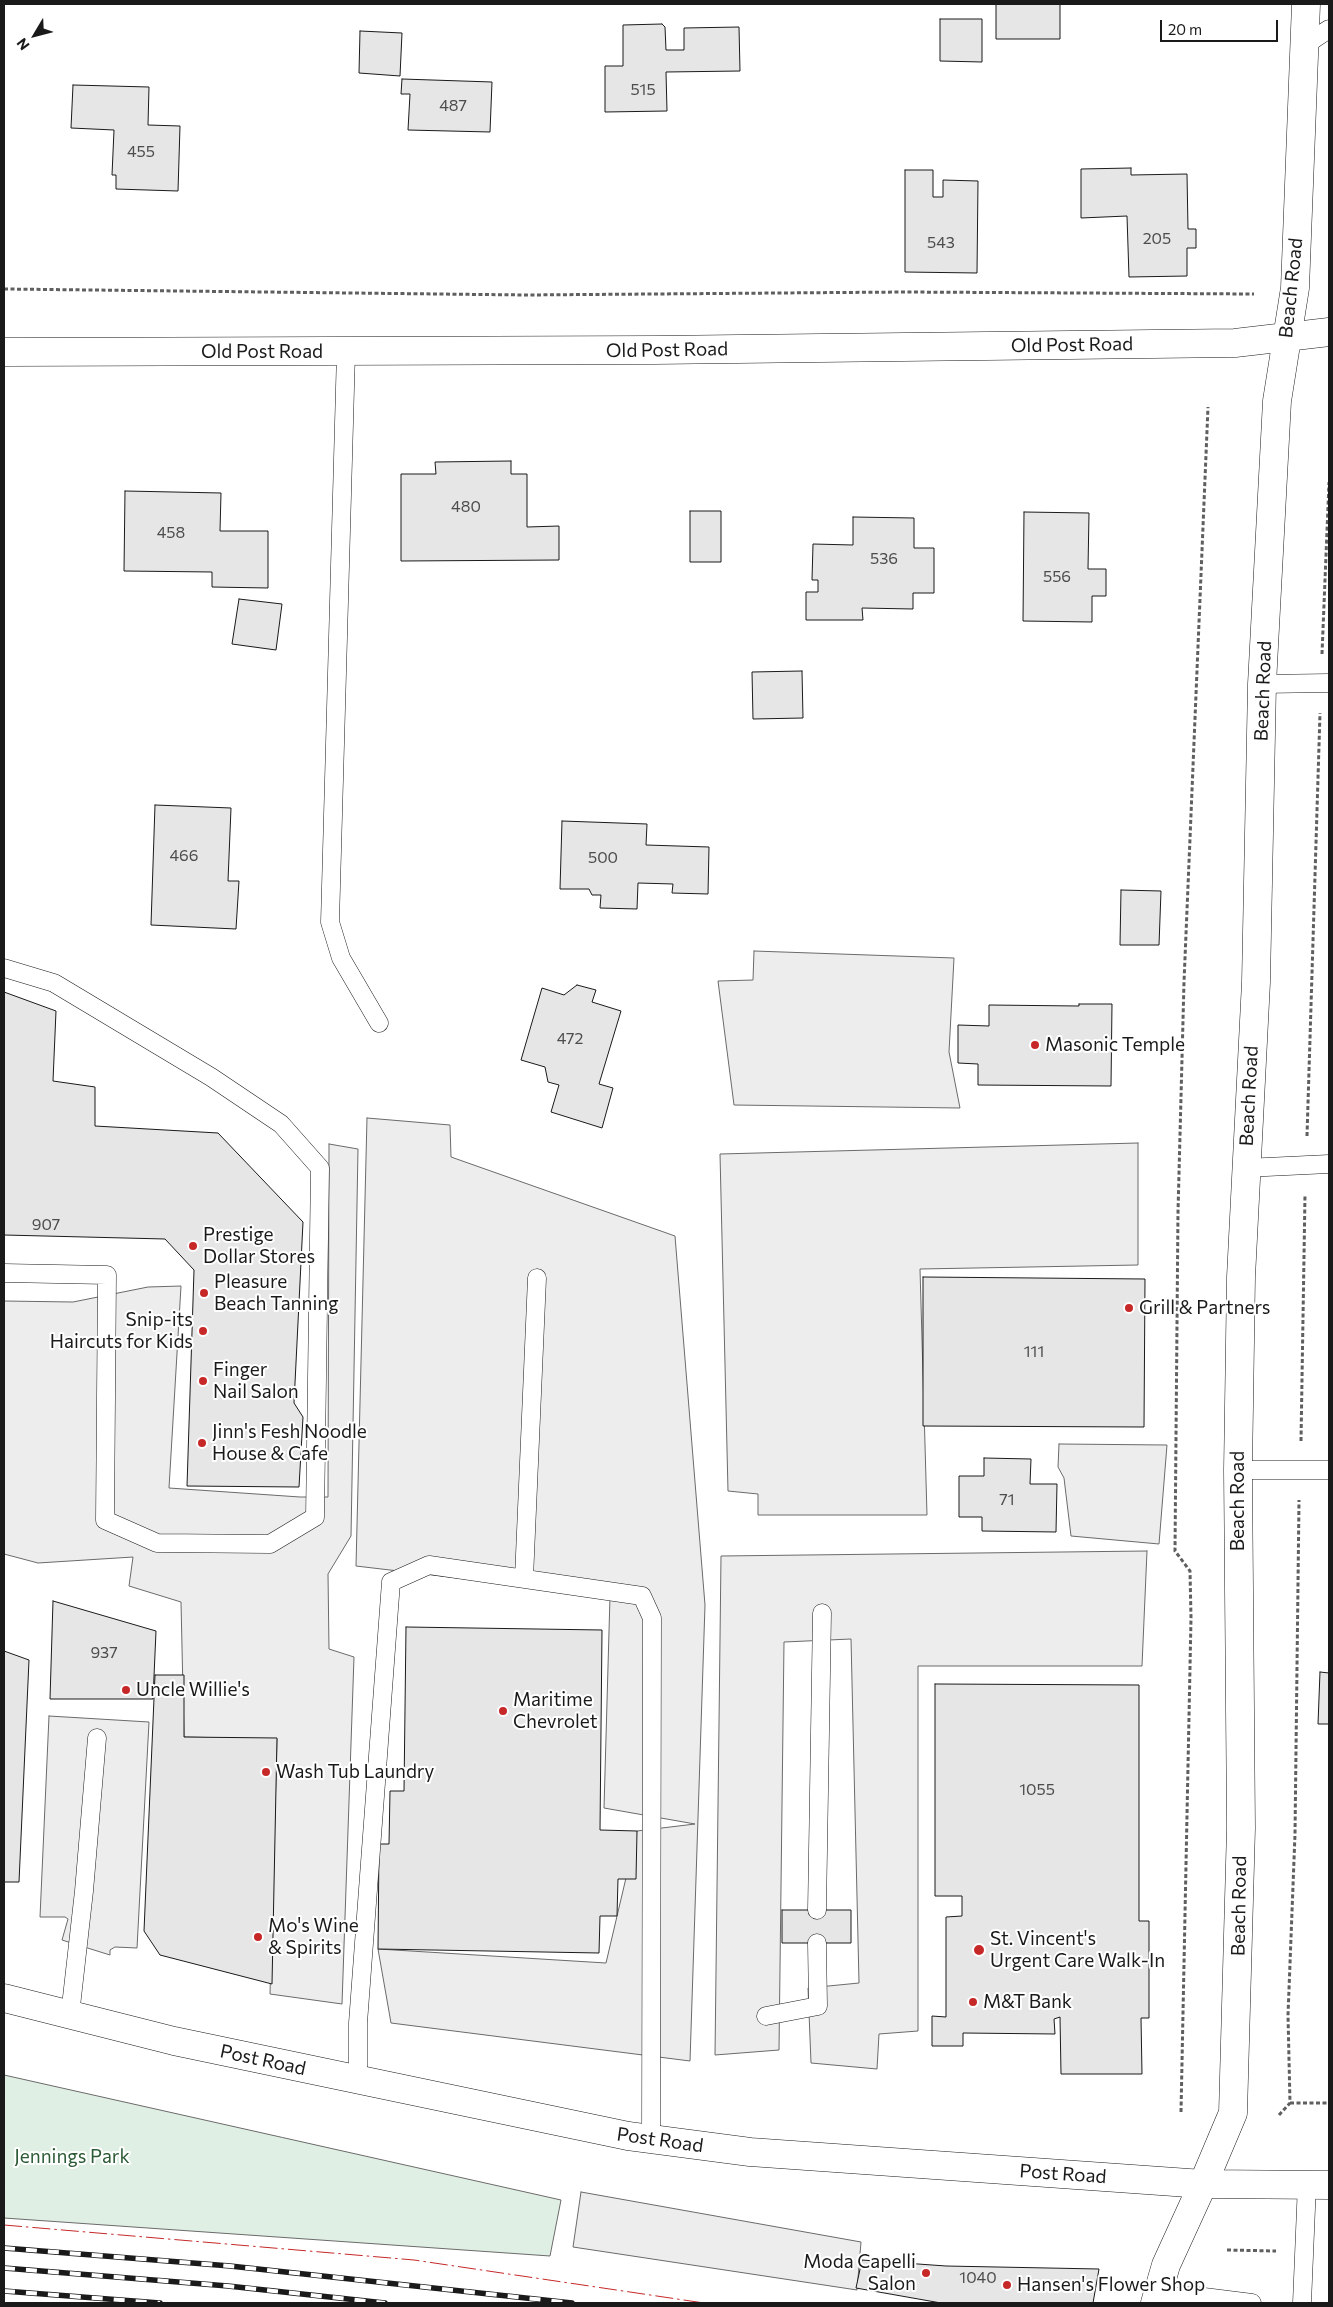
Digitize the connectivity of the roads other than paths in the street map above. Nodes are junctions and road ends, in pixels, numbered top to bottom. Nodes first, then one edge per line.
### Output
1 (1306, 4) edge
2 (1329, 29) edge
3 (1305, 45) junction
4 (1329, 332) edge
5 (1286, 338) junction
6 (4, 352) edge
7 (346, 352) junction
8 (1325, 683) edge
9 (1262, 684) junction
10 (4, 968) edge
11 (379, 1023) dead end
12 (1329, 1164) edge
13 (1245, 1168) junction
14 (4, 1273) edge
15 (537, 1278) dead end
16 (1238, 1470) junction
17 (1329, 1470) edge
18 (524, 1578) junction
19 (822, 1614) dead end
20 (97, 1738) dead end
21 (817, 1910) dead end
22 (817, 1943) dead end
23 (4, 1998) edge
24 (70, 2015) junction
25 (766, 2016) dead end
26 (358, 2080) junction
27 (651, 2139) junction
28 (1203, 2184) junction
29 (1318, 2184) edge
30 (1156, 2300) edge
31 (1252, 2303) edge
32 (1302, 2303) edge

1 - 3 street, Beach Road
2 - 3 lane
3 - 5 street, Beach Road
4 - 5 street, Old Post Road
5 - 7 street, Old Post Road
5 - 9 street, Beach Road
6 - 7 street, Old Post Road
7 - 11 lane
8 - 9 lane
9 - 13 street, Beach Road
10 - 14 lane
12 - 13 lane
13 - 16 street, Beach Road
15 - 18 lane
16 - 17 lane
16 - 28 street, Beach Road
18 - 26 lane
18 - 27 lane
19 - 21 lane
20 - 24 lane
22 - 25 lane
23 - 24 street, Post Road
24 - 26 street, Post Road
26 - 27 street, Post Road
27 - 28 street, Post Road
28 - 29 street, Post Road
28 - 30 street, Beach Road
29 - 32 lane
30 - 31 lane

